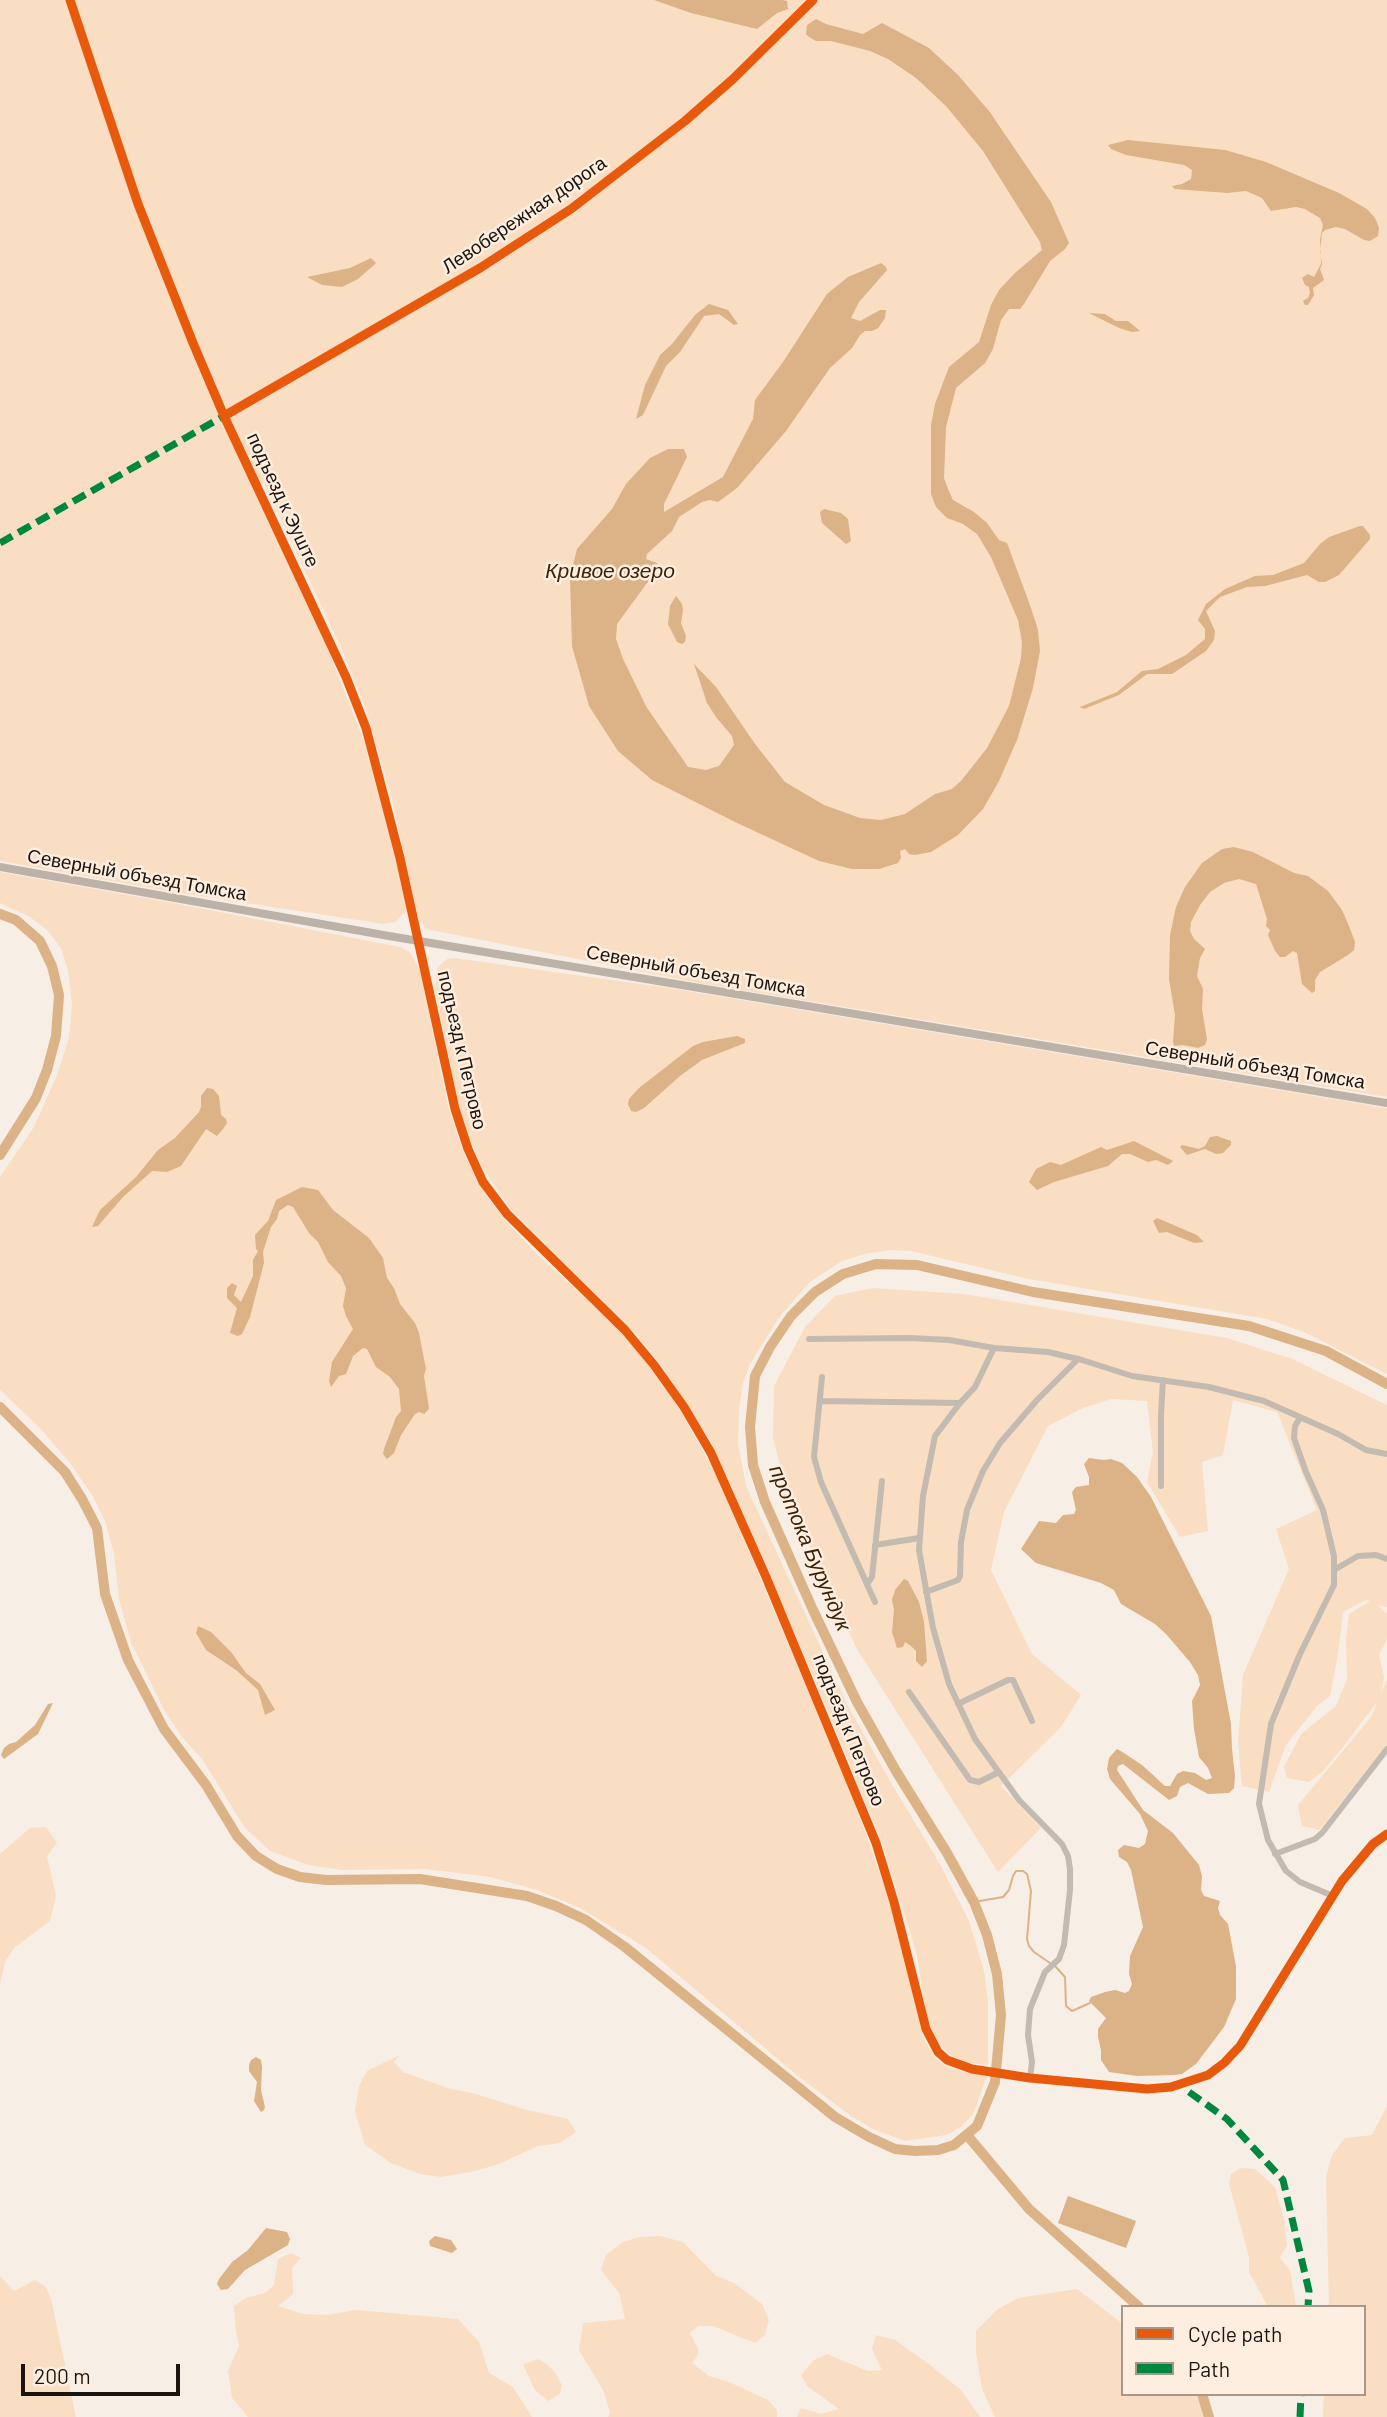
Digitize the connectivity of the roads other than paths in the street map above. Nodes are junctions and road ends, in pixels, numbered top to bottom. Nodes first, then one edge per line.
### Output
1 (70, 0) edge
2 (813, 0) edge
3 (224, 416) junction
4 (0, 867) edge
5 (419, 940) junction
6 (1387, 1103) edge
7 (809, 1339) dead end
8 (994, 1348) junction
9 (1077, 1359) junction
10 (822, 1377) dead end
11 (1163, 1380) junction
12 (821, 1401) junction
13 (960, 1403) junction
14 (1300, 1418) junction
15 (1387, 1454) edge
16 (882, 1480) dead end
17 (1161, 1486) dead end
18 (919, 1538) junction
19 (875, 1545) junction
20 (1387, 1559) edge
21 (1334, 1570) junction
22 (867, 1584) junction
23 (926, 1592) junction
24 (875, 1602) dead end
25 (909, 1692) dead end
26 (958, 1704) junction
27 (1032, 1721) dead end
28 (1387, 1749) edge
29 (999, 1772) junction
30 (1387, 1834) edge
31 (1275, 1854) junction
32 (1333, 1896) junction
33 (1030, 2078) junction

1 - 3 street, подъезд к Эуште
2 - 3 street, Левобережная дорога
3 - 5 street, подъезд к Эуште
4 - 5 main road, Северный объезд Томска
5 - 6 main road, Северный объезд Томска
5 - 33 street, подъезд к Петрово
7 - 8 street
8 - 9 street
8 - 13 street
9 - 11 street
9 - 23 street
10 - 12 street
11 - 14 street
11 - 17 street
12 - 13 street
12 - 22 street
13 - 18 street
14 - 15 street
14 - 21 street
16 - 19 street
18 - 19 street
18 - 23 street
19 - 22 street
20 - 21 street
21 - 31 street
22 - 24 street
23 - 26 street
25 - 29 street
26 - 27 street
26 - 29 street
28 - 31 street
29 - 33 street
30 - 32 street, подъезд к Петрово
31 - 32 street
32 - 33 street, подъезд к Петрово

